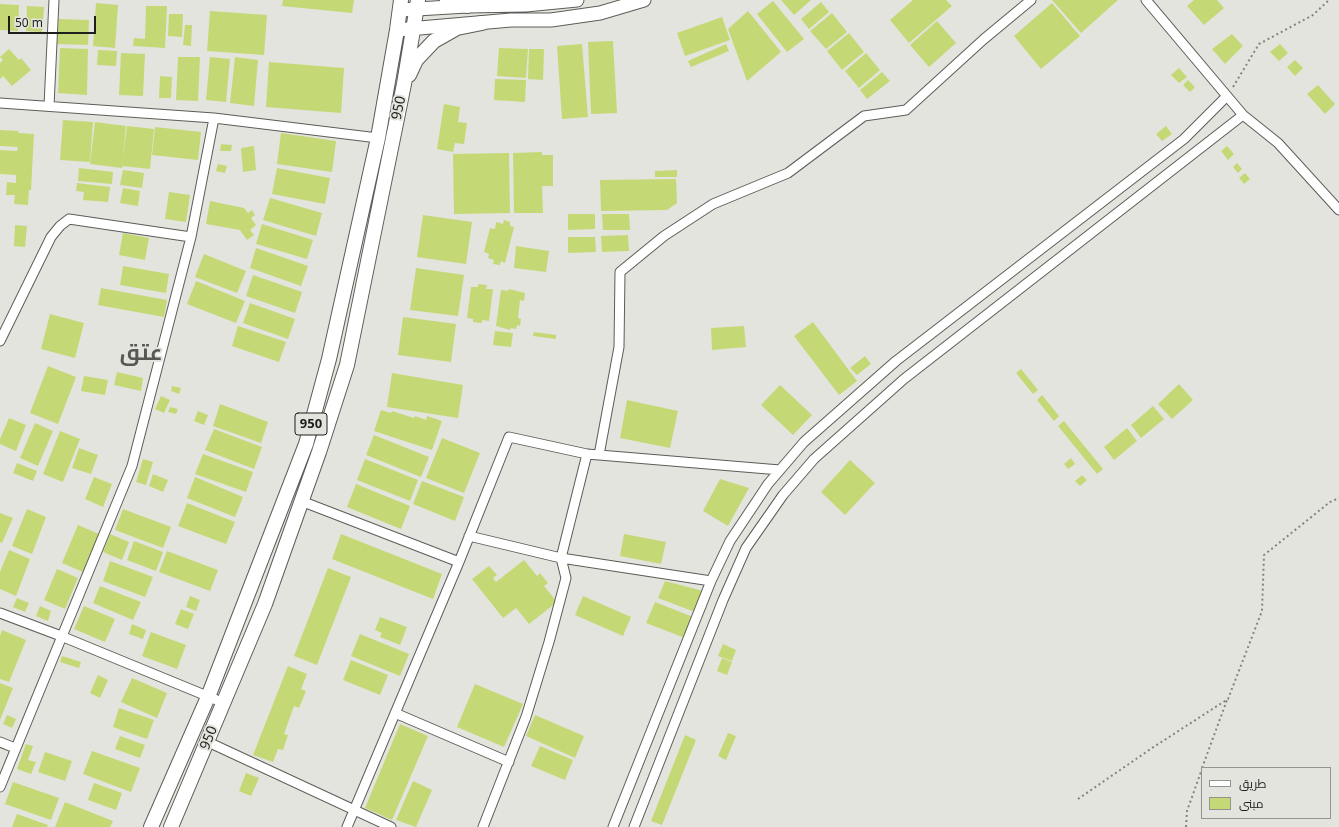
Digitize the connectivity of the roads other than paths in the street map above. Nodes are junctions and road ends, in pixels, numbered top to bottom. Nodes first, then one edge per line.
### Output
1 (54, 0) edge
2 (447, 0) edge
3 (576, 0) edge
4 (644, 0) edge
5 (1030, 0) edge
6 (1146, 0) edge
7 (400, 5) edge
8 (418, 5) edge
9 (467, 6) junction
10 (482, 23) junction
11 (397, 30) junction
12 (413, 30) junction
13 (404, 84) junction
14 (1227, 96) junction
15 (0, 102) edge
16 (49, 106) junction
17 (1243, 115) junction
18 (214, 118) junction
19 (378, 138) junction
20 (1339, 210) edge
21 (191, 237) junction
22 (0, 341) edge
23 (587, 454) junction
24 (600, 455) junction
25 (780, 470) junction
26 (301, 501) junction
27 (469, 536) junction
28 (561, 558) junction
29 (459, 562) junction
30 (711, 581) junction
31 (0, 613) edge
32 (62, 636) junction
33 (208, 697) junction
34 (224, 703) junction
35 (395, 713) junction
36 (0, 742) edge
37 (208, 742) junction
38 (15, 748) junction
39 (509, 762) junction
40 (0, 786) edge
41 (353, 811) junction
42 (150, 827) edge
43 (171, 827) edge
44 (347, 827) edge
45 (391, 827) edge
46 (483, 827) edge
47 (613, 827) edge
48 (634, 827) edge

1 - 16 street
2 - 9 main road
3 - 9 main road
4 - 10 main road
5 - 24 street
6 - 14 street
7 - 8 main road
7 - 11 main road, 950
8 - 9 main road
8 - 12 main road, 950 / 950
10 - 12 main road
10 - 13 main road
11 - 12 main road
11 - 19 main road, 950
12 - 13 main road, 950 / 950
13 - 26 main road, 950 / 950
14 - 17 street
14 - 25 street
15 - 16 street
16 - 18 street
17 - 20 street
17 - 48 street
18 - 19 street
18 - 21 street
19 - 33 main road, 950
21 - 22 street
21 - 32 street
23 - 24 street
23 - 27 street
23 - 28 street
24 - 25 street
25 - 30 street
26 - 29 street
26 - 34 main road, 950 / 950
27 - 28 street
27 - 29 street
28 - 30 street
28 - 39 street
29 - 35 street
30 - 47 street
31 - 32 street
32 - 33 street
32 - 38 street
33 - 34 street
33 - 42 main road, 950
34 - 37 main road, 950 / 950
35 - 39 street
35 - 41 street
36 - 38 street
37 - 41 street
37 - 43 main road, 950 / 950
38 - 40 street
39 - 46 street
41 - 44 street
41 - 45 street

